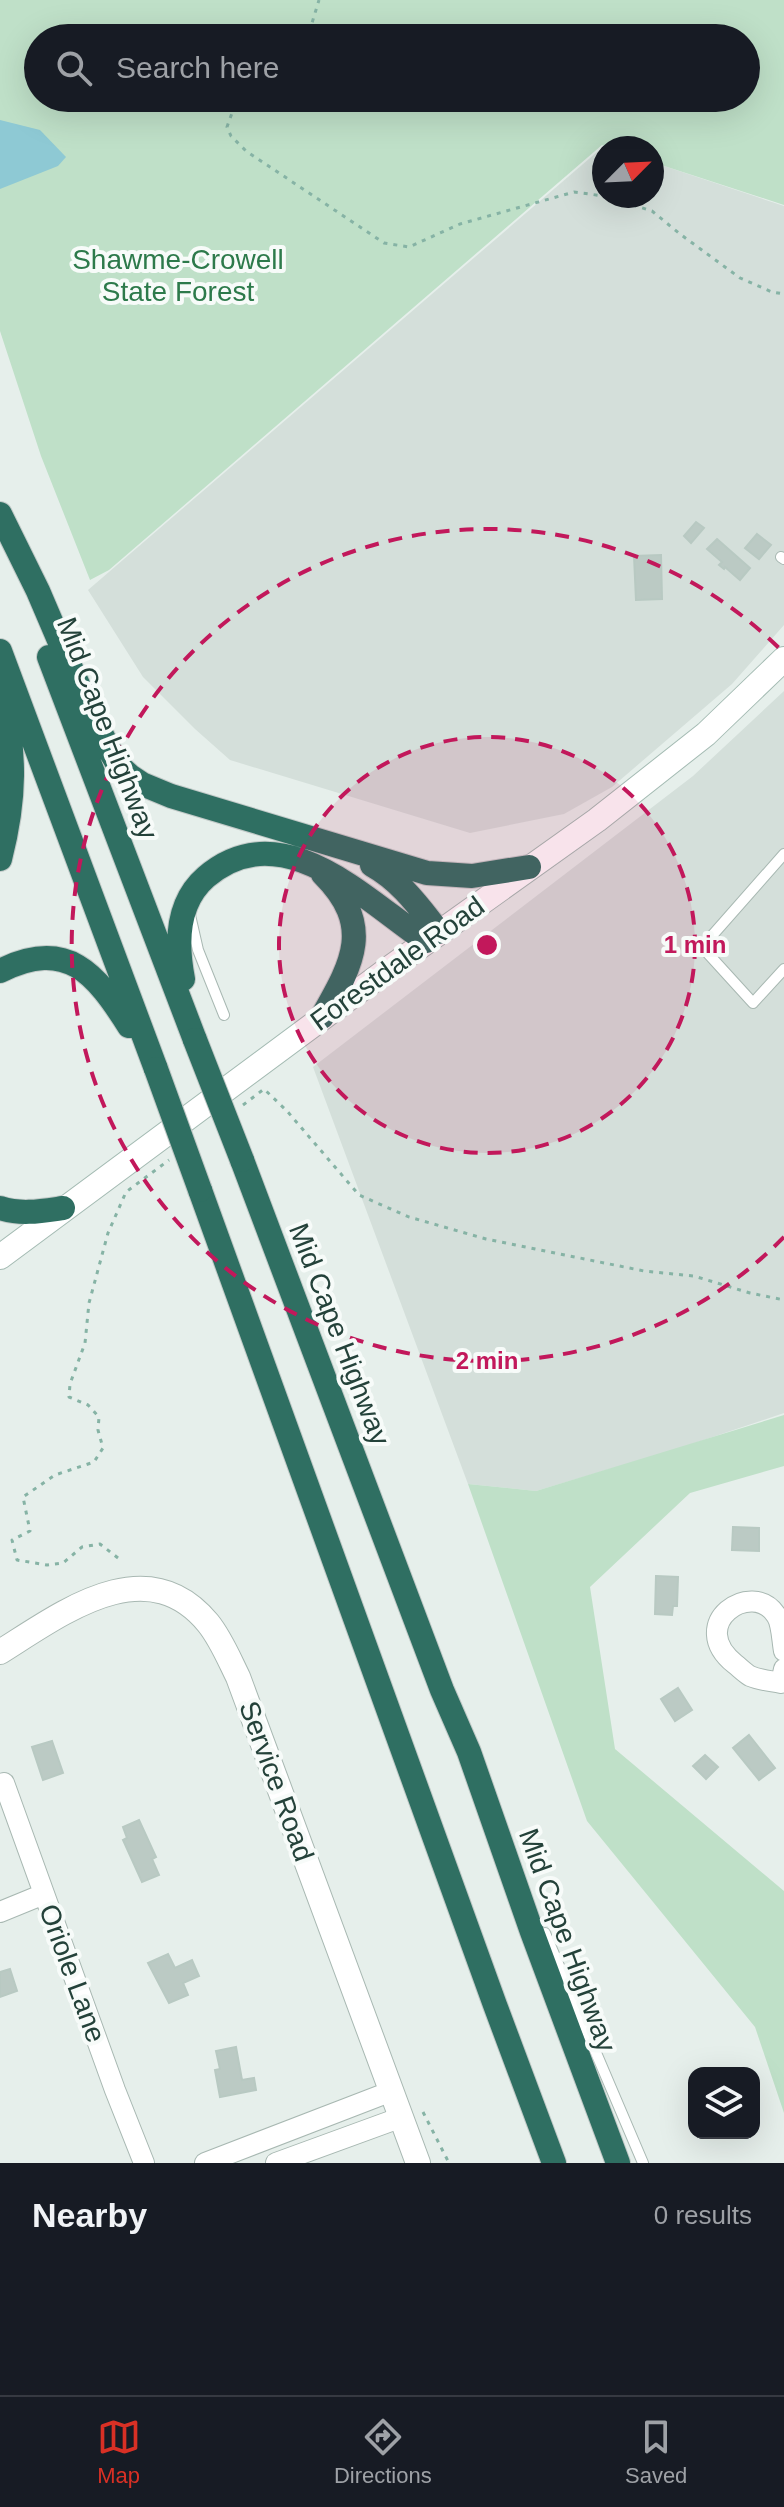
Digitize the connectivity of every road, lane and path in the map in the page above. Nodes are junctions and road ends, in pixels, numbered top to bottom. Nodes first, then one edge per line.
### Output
1 (319, 0) edge
2 (311, 24) edge
3 (232, 112) edge
4 (592, 194) edge
5 (642, 208) edge
6 (784, 294) edge
7 (0, 514) edge
8 (0, 528) edge
9 (0, 651) edge
10 (784, 659) edge
11 (0, 675) edge
12 (342, 848) junction
13 (784, 854) edge
14 (0, 859) edge
15 (315, 867) junction
16 (529, 867) junction
17 (187, 902) junction
18 (433, 937) junction
19 (784, 969) edge
20 (0, 971) edge
21 (224, 1015) dead end
22 (322, 1017) junction
23 (195, 1040) junction
24 (156, 1069) junction
25 (0, 1208) edge
26 (63, 1208) junction
27 (0, 1257) edge
28 (784, 1651) edge
29 (0, 1652) edge
30 (783, 1680) edge
31 (442, 1690) junction
32 (4, 1783) dead end
33 (44, 1894) junction
34 (0, 1912) edge
35 (392, 2091) junction
36 (402, 2117) junction
37 (144, 2163) edge
38 (205, 2163) edge
39 (276, 2163) edge
40 (418, 2163) edge
41 (554, 2163) edge
42 (618, 2163) edge
43 (643, 2163) edge

1 - 2 path
3 - 4 path
5 - 6 path
7 - 12 highway
8 - 23 highway, Mid Cape Highway
9 - 24 highway
10 - 16 main road, Forestdale Road
11 - 14 highway
12 - 16 highway
12 - 18 highway
13 - 19 lane
15 - 17 highway
15 - 18 highway
15 - 22 highway
16 - 18 main road, Forestdale Road
17 - 21 lane
17 - 23 highway
18 - 22 main road, Forestdale Road
20 - 24 highway
22 - 26 main road, Forestdale Road
23 - 31 highway, Mid Cape Highway, bridge
24 - 41 highway, bridge
25 - 26 highway
26 - 27 main road, Forestdale Road
28 - 30 street
29 - 35 main road, Service Road
31 - 42 highway, Mid Cape Highway
31 - 43 lane
32 - 33 street, Oriole Lane
33 - 34 street
33 - 37 street, Oriole Lane
35 - 36 main road, Service Road
35 - 38 street
36 - 39 street
36 - 40 main road, Service Road

